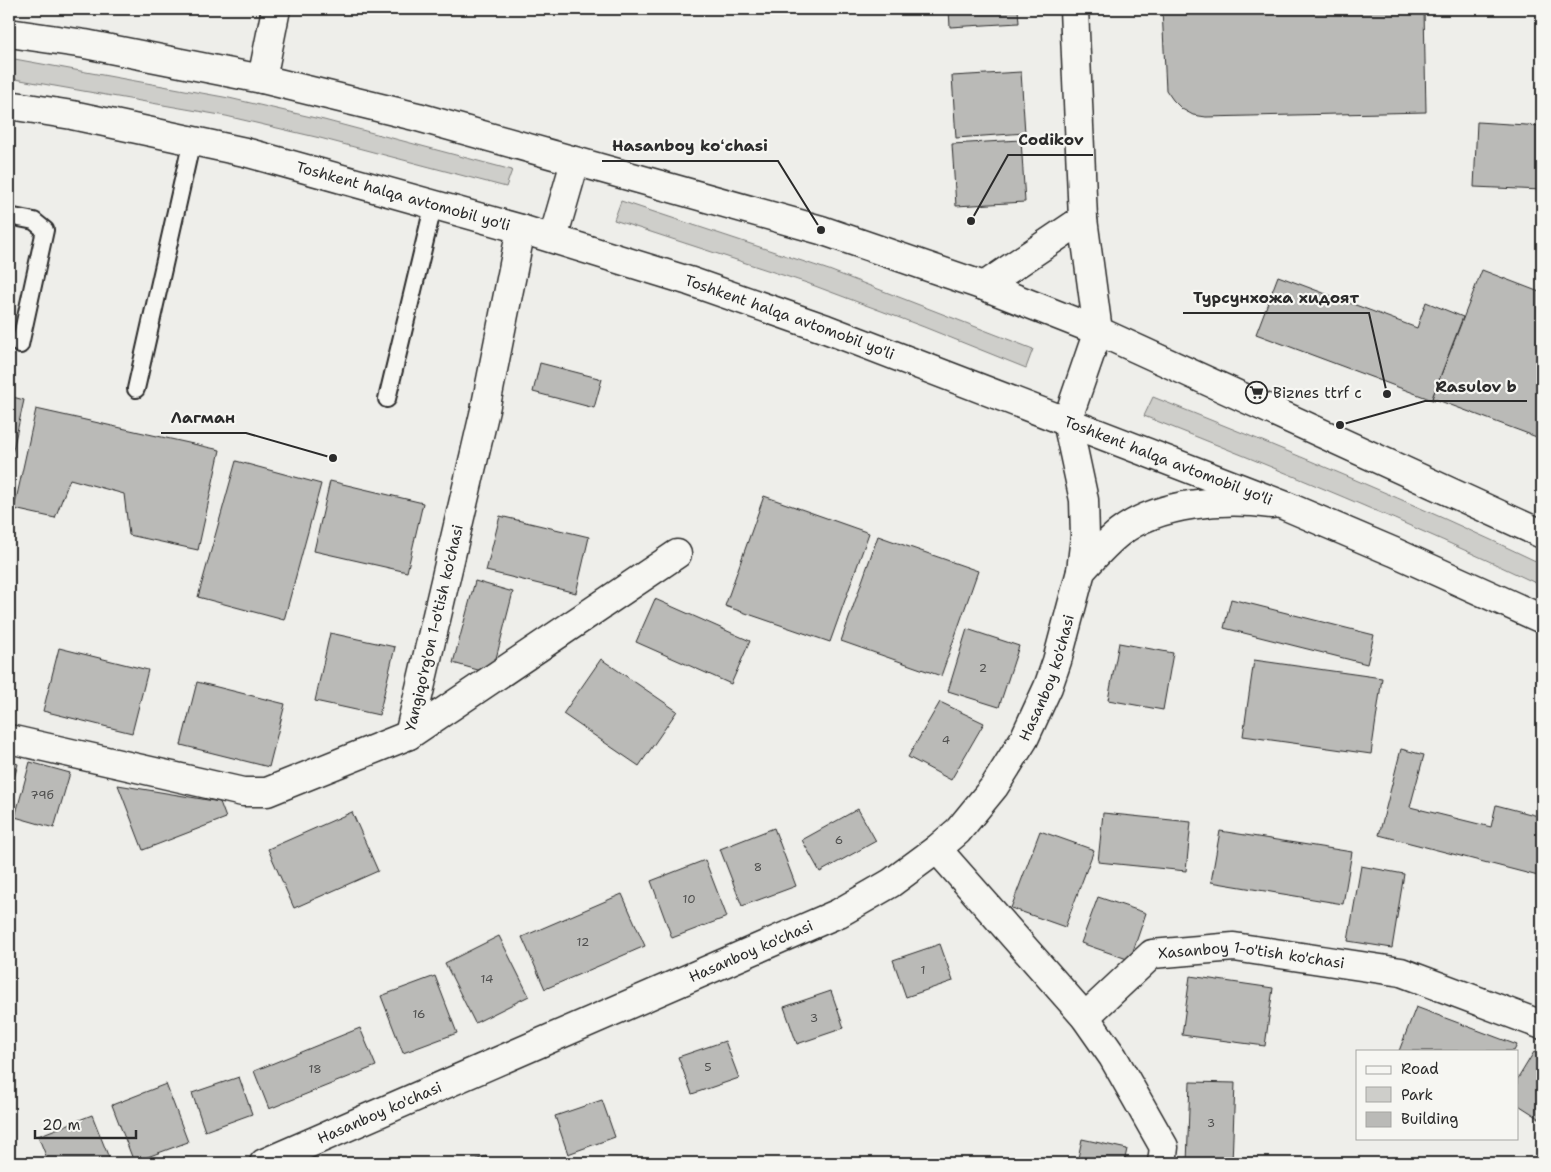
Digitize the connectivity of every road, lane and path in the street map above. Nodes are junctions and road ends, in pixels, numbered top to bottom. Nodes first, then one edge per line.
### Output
1 (276, 9) edge
2 (1074, 9) edge
3 (9, 33) edge
4 (262, 78) junction
5 (9, 104) edge
6 (192, 140) junction
7 (575, 162) junction
8 (434, 204) junction
9 (9, 216) edge
10 (1083, 219) junction
11 (521, 229) junction
12 (553, 238) junction
13 (984, 286) junction
14 (1098, 331) junction
15 (20, 345) dead end
16 (136, 388) dead end
17 (387, 399) dead end
18 (1067, 421) junction
19 (1286, 506) junction
20 (1542, 534) edge
21 (677, 554) dead end
22 (1081, 571) junction
23 (1542, 619) edge
24 (409, 735) junction
25 (9, 739) edge
26 (937, 849) junction
27 (1085, 1018) junction
28 (1542, 1025) edge
29 (264, 1163) edge
30 (1162, 1163) edge

1 - 4 main road
2 - 10 main road
3 - 4 main road
4 - 7 main road
5 - 6 main road, Toshkent halqa avtomobil yo'li
6 - 8 main road, Toshkent halqa avtomobil yo'li
6 - 16 lane
7 - 12 main road
7 - 13 main road
8 - 11 main road, Toshkent halqa avtomobil yo'li
8 - 17 lane
9 - 15 lane
10 - 13 main road
10 - 14 main road
11 - 12 main road, Toshkent halqa avtomobil yo'li
11 - 24 main road, Yangiqo'rg'on 1-o'tish ko'chasi
12 - 18 main road, Toshkent halqa avtomobil yo'li
13 - 14 main road
14 - 18 main road
14 - 20 main road
18 - 19 main road, Toshkent halqa avtomobil yo'li
18 - 22 main road, Hasanboy ko'chasi
19 - 22 main road, Hasanboy ko'chasi
19 - 23 main road, Toshkent halqa avtomobil yo'li
21 - 24 main road
22 - 26 main road, Hasanboy ko'chasi
24 - 25 main road, Yangiqo'rg'on 1-o'tish ko'chasi
26 - 27 main road
26 - 29 main road, Hasanboy ko'chasi
27 - 28 main road, Xasanboy 1-o'tish ko'chasi
27 - 30 main road

